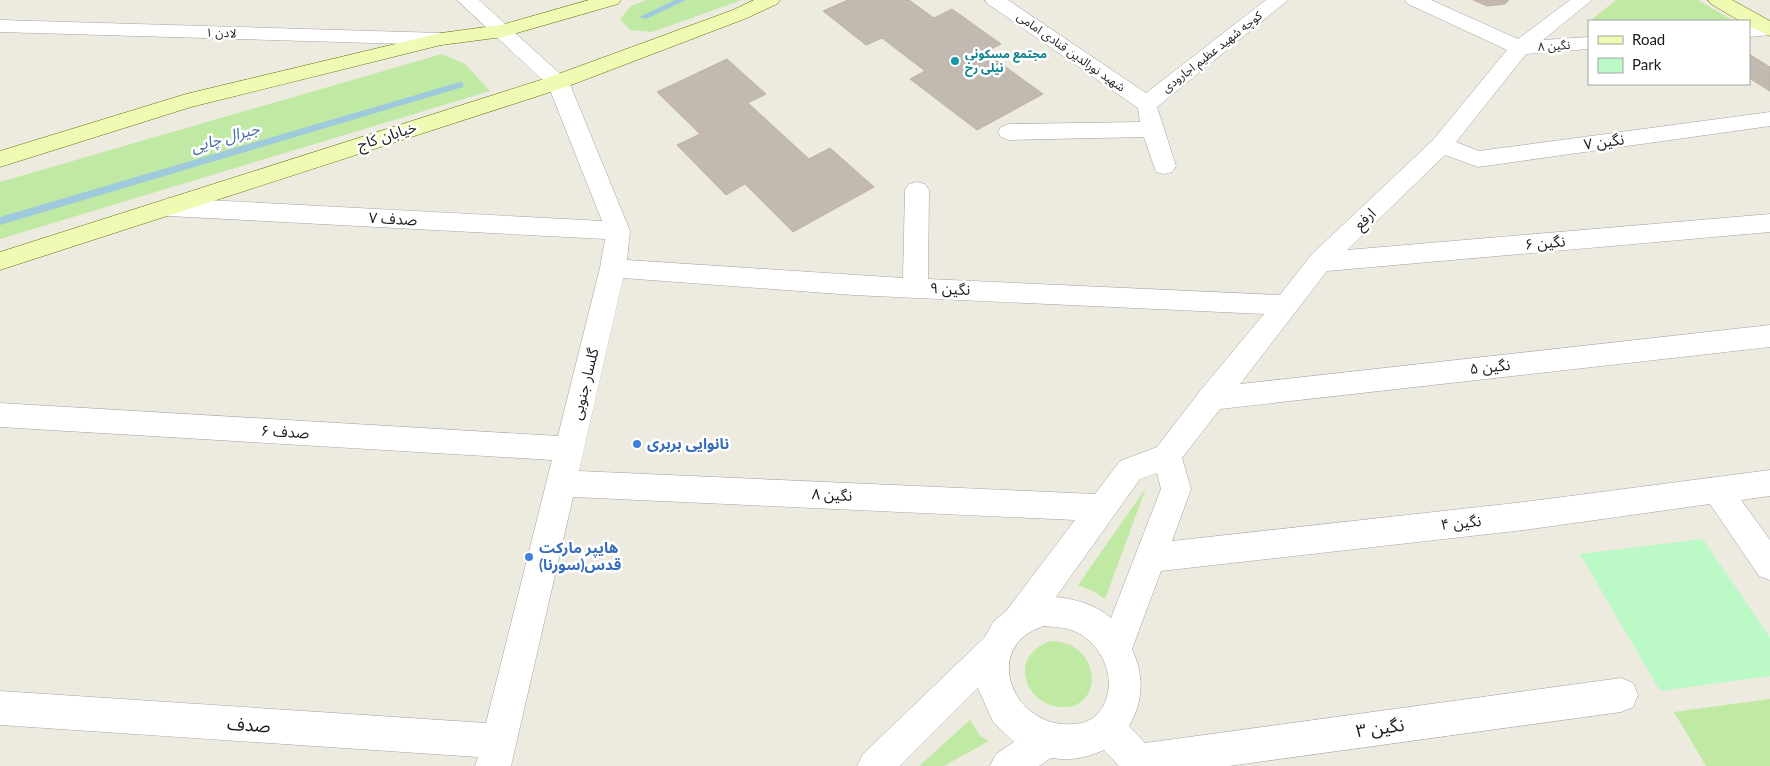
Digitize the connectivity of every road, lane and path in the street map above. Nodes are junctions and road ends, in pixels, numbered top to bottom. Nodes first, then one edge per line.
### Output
1 (467, 0) edge
2 (611, 0) edge
3 (770, 0) edge
4 (1278, 0) edge
5 (1415, 0) edge
6 (1582, 0) edge
7 (1718, 0) edge
8 (1009, 3) edge
9 (0, 26) edge
10 (1770, 30) edge
11 (503, 31) junction
12 (1750, 31) edge
13 (441, 39) junction
14 (1588, 43) edge
15 (1520, 48) junction
16 (558, 82) junction
17 (1147, 104) junction
18 (1770, 119) edge
19 (1153, 129) junction
20 (1009, 132) dead end
21 (1441, 146) junction
22 (0, 159) edge
23 (1164, 166) dead end
24 (917, 190) dead end
25 (168, 206) junction
26 (1770, 223) edge
27 (618, 231) junction
28 (0, 261) edge
29 (1320, 262) junction
30 (613, 268) junction
31 (916, 288) junction
32 (1287, 304) junction
33 (1770, 336) edge
34 (1210, 399) junction
35 (0, 415) edge
36 (569, 449) junction
37 (1167, 456) junction
38 (561, 483) junction
39 (1770, 483) edge
40 (1717, 490) junction
41 (1102, 508) junction
42 (1151, 558) junction
43 (1770, 566) edge
44 (1018, 622) junction
45 (996, 648) junction
46 (1116, 649) junction
47 (1621, 695) dead end
48 (0, 708) edge
49 (1108, 728) junction
50 (1046, 741) junction
51 (496, 754) edge
52 (1139, 764) edge
53 (875, 766) edge
54 (1008, 766) edge

1 - 11 street, گلسار جنوبی
2 - 11 main road
3 - 16 main road, خیابان کاج
4 - 17 street, کوچه شهید عظیم اجارودی
5 - 15 street
6 - 15 street, ارفع
7 - 10 main road
8 - 17 street, شهید نورالدین قنادی امامی
9 - 13 street, لادن ۱
10 - 12 street
11 - 13 main road
11 - 16 street, گلسار جنوبی
13 - 22 main road
14 - 15 street, نگین ۸
15 - 21 street, ارفع
16 - 25 main road, خیابان کاج
16 - 27 street, گلسار جنوبی
17 - 19 street
18 - 21 street, نگین ۷
19 - 20 street
19 - 23 street
21 - 29 street, ارفع
24 - 31 street
25 - 27 street, صدف ۷
25 - 28 main road, خیابان کاج
26 - 29 street, نگین ۶
27 - 30 street, گلسار جنوبی
29 - 32 street, ارفع
30 - 31 street, نگین ۹
30 - 36 street, گلسار جنوبی
31 - 32 street, نگین ۹
32 - 34 street, ارفع
33 - 34 street, نگین ۵
34 - 37 street, ارفع
35 - 36 street, صدف ۶
36 - 38 street, گلسار جنوبی
37 - 41 street
37 - 42 street
38 - 41 street, نگین ۸
38 - 51 street, گلسار جنوبی
39 - 40 street, نگین ۴
40 - 42 street, نگین ۴
40 - 43 street
41 - 44 street
42 - 46 street
44 - 45 street
44 - 46 street
45 - 50 street
45 - 53 street
46 - 49 street
47 - 52 street, نگین ۳
48 - 51 street, صدف
49 - 50 street
49 - 52 street
50 - 54 street

